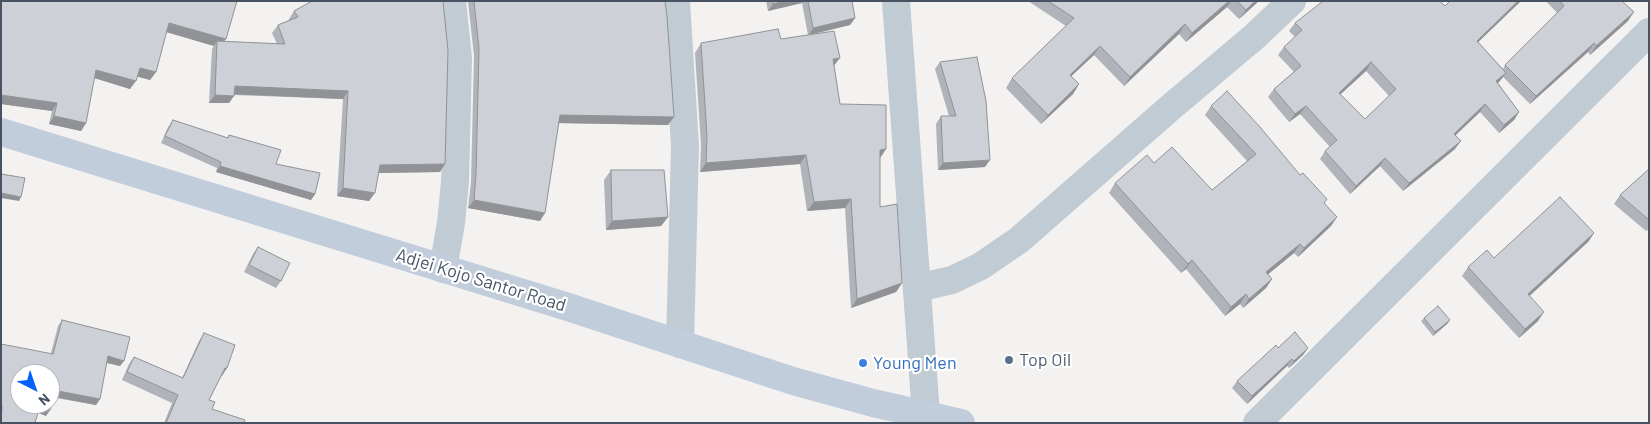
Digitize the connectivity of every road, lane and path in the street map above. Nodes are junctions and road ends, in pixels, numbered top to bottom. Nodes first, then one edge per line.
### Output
1 (452, 1) edge
2 (676, 1) edge
3 (896, 1) edge
4 (1292, 1) edge
5 (1649, 32) edge
6 (1, 132) edge
7 (443, 269) junction
8 (917, 288) junction
9 (680, 344) junction
10 (926, 415) junction
11 (961, 423) edge
12 (1257, 423) edge

1 - 7 street
2 - 9 street
3 - 8 street
4 - 8 street
5 - 12 street
6 - 7 street, Adjei Kojo Santor Road
7 - 9 street, Adjei Kojo Santor Road
8 - 10 street
9 - 10 street, Adjei Kojo Santor Road
10 - 11 street, Adjei Kojo Santor Road

